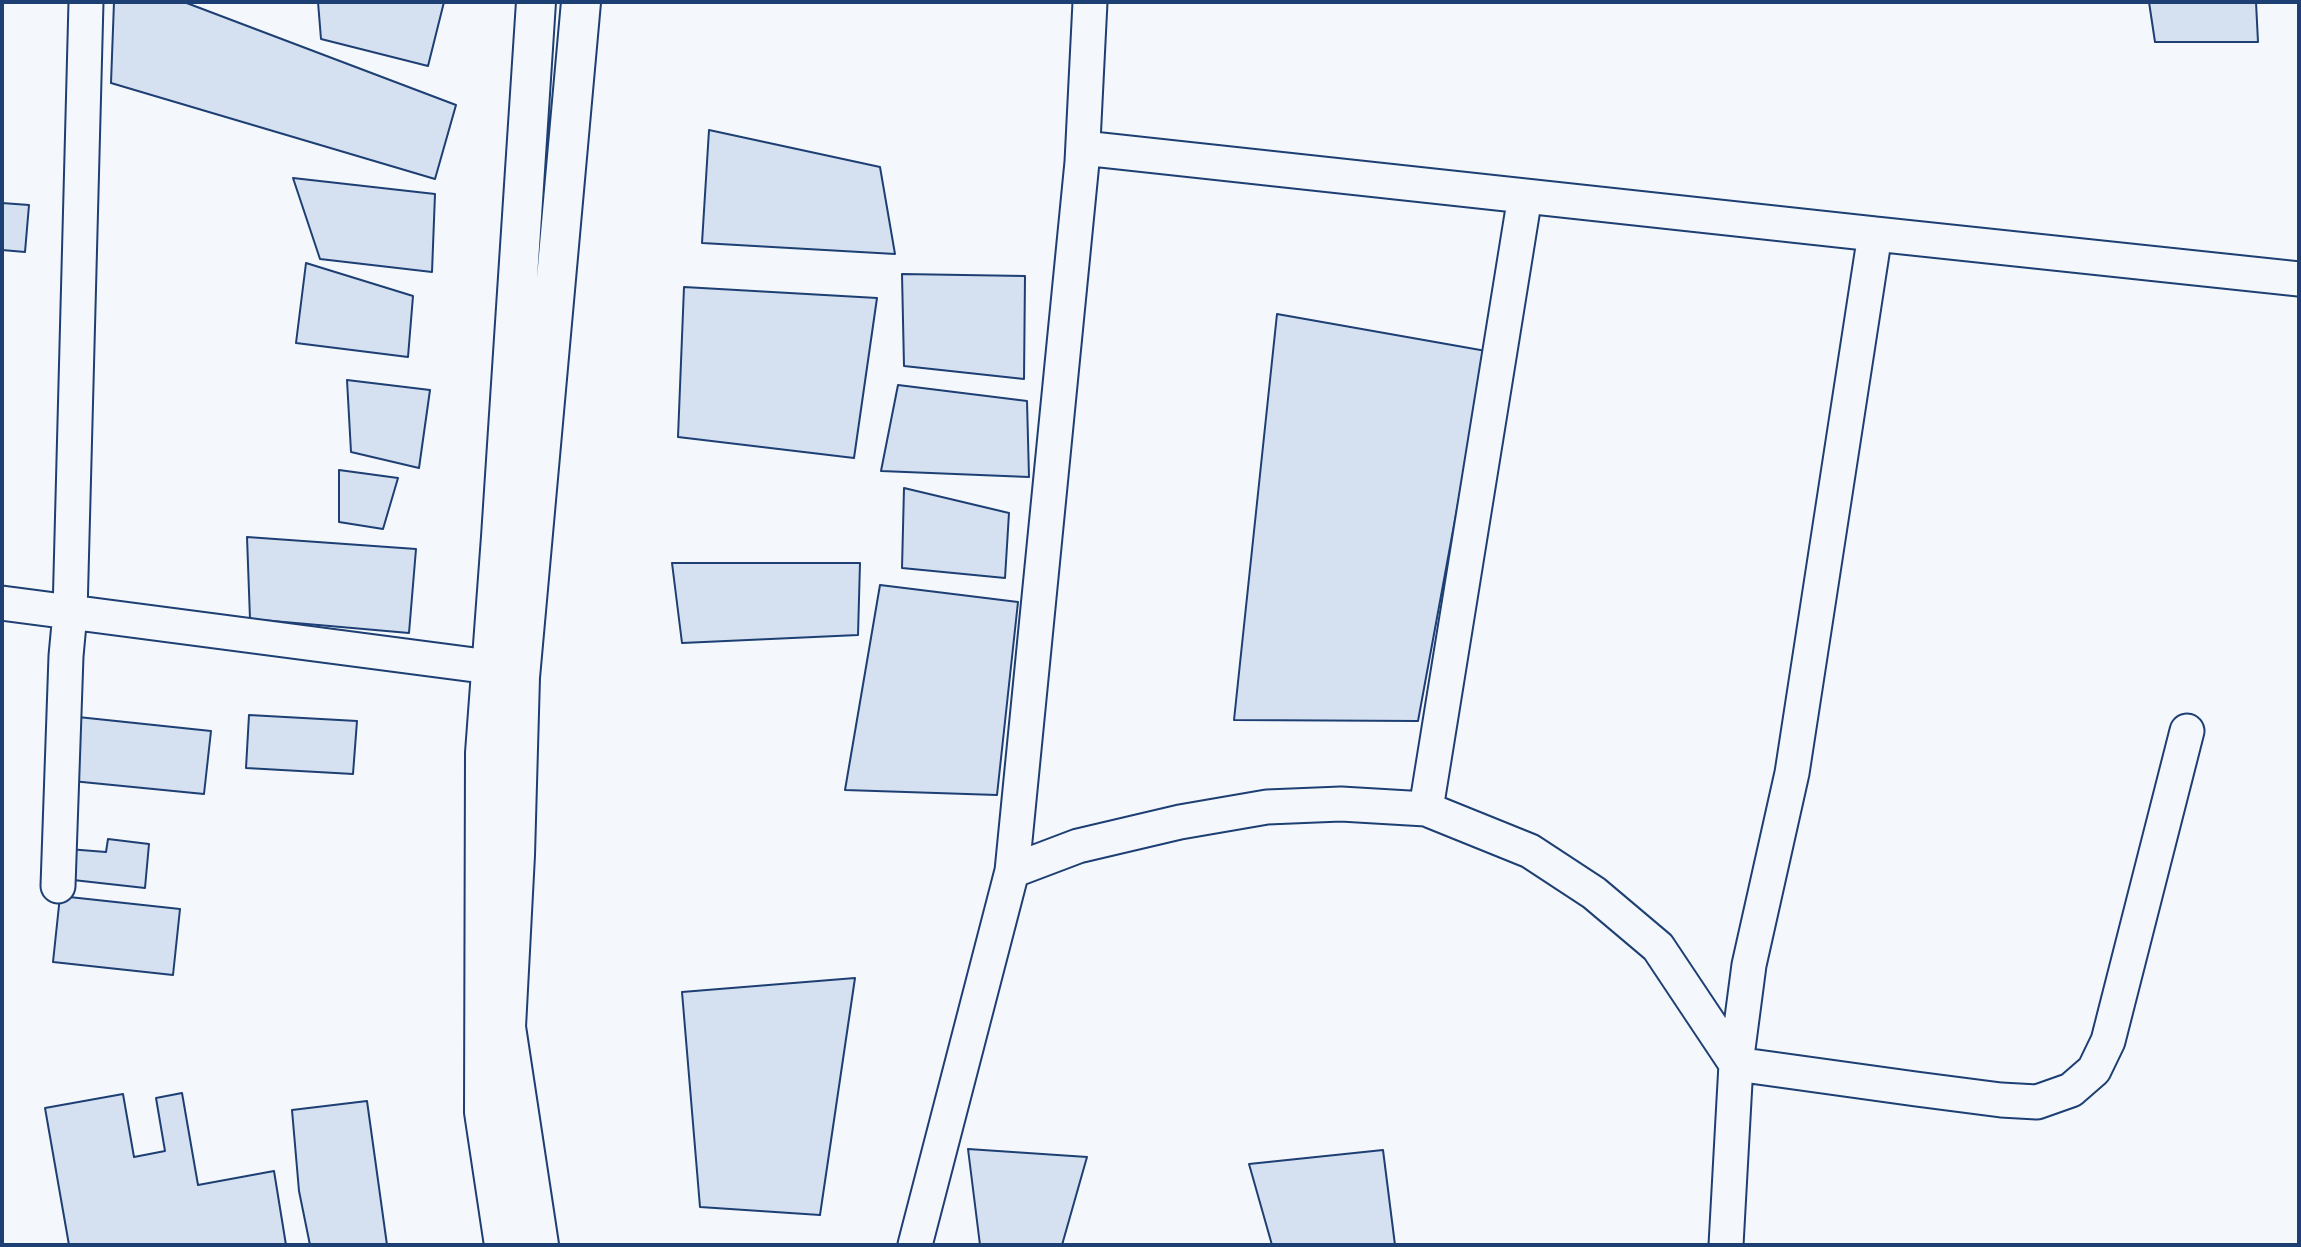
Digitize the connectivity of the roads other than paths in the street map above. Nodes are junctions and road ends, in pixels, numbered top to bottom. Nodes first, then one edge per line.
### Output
1 (86, 2) edge
2 (536, 2) edge
3 (581, 2) edge
4 (1090, 2) edge
5 (1083, 148) junction
6 (1525, 196) junction
7 (1875, 234) junction
8 (2299, 279) edge
9 (2, 603) edge
10 (70, 614) junction
11 (490, 667) junction
12 (2187, 731) dead end
13 (1426, 808) junction
14 (1012, 871) junction
15 (58, 886) dead end
16 (1736, 1064) junction
17 (504, 1245) edge
18 (538, 1245) edge
19 (915, 1245) edge
20 (1726, 1245) edge

1 - 10 street
2 - 11 highway
3 - 18 highway
4 - 5 street
5 - 6 street
5 - 14 street
6 - 7 street
6 - 13 street
7 - 8 street
7 - 16 street
9 - 10 street
10 - 11 street
10 - 15 street
11 - 17 highway
12 - 16 street
13 - 14 street
13 - 16 street
14 - 19 street
16 - 20 street

